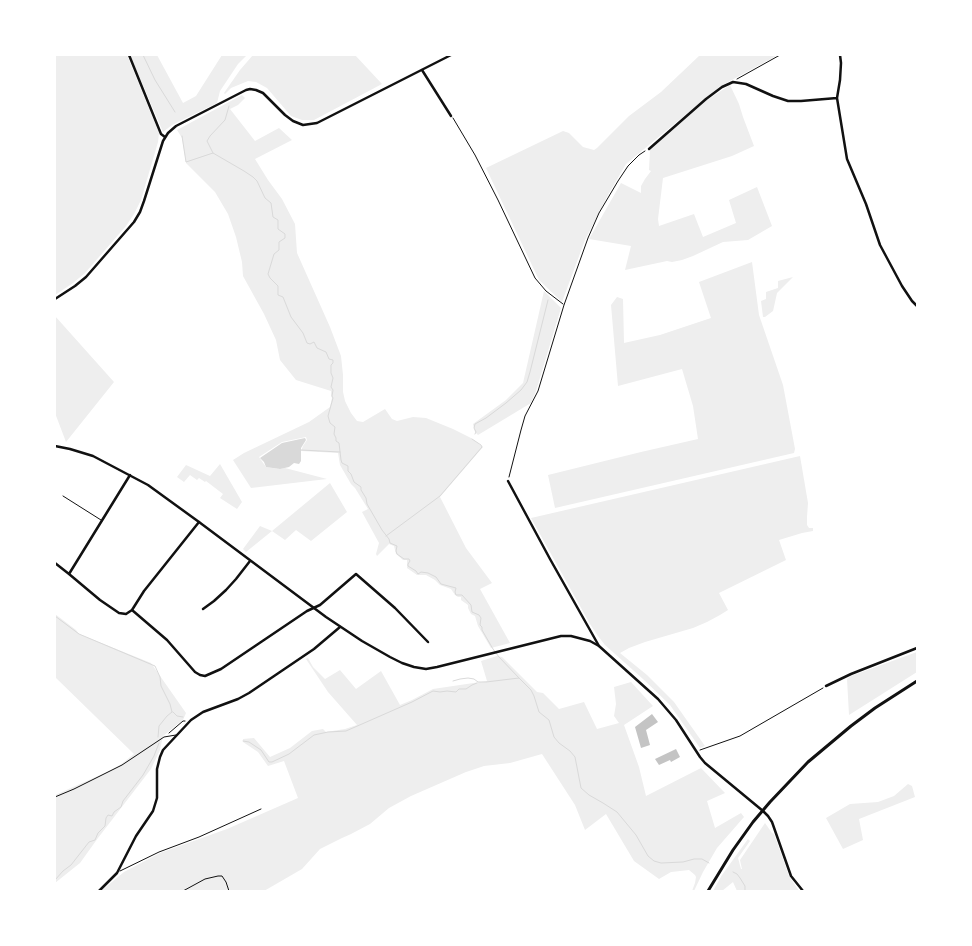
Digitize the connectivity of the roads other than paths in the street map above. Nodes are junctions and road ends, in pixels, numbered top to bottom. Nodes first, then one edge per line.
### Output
1 (129, 55) edge
2 (451, 55) edge
3 (840, 55) edge
4 (422, 70) junction
5 (837, 98) junction
6 (451, 116) road end
7 (165, 137) junction
8 (649, 149) road end
9 (55, 299) edge
10 (917, 306) edge
11 (55, 446) edge
12 (130, 475) junction
13 (508, 481) road end
14 (63, 496) dead end
15 (102, 521) junction
16 (199, 522) junction
17 (250, 561) junction
18 (55, 563) edge
19 (69, 574) junction
20 (313, 608) junction
21 (203, 609) dead end
22 (132, 610) junction
23 (340, 627) junction
24 (428, 642) dead end
25 (599, 646) junction
26 (917, 648) edge
27 (917, 681) edge
28 (826, 686) road end
29 (177, 735) junction
30 (55, 797) edge
31 (261, 809) dead end
32 (763, 811) junction
33 (117, 873) junction
34 (99, 891) edge
35 (708, 891) edge
36 (803, 891) edge

1 - 7 street
2 - 4 street
3 - 5 street
4 - 6 street
4 - 7 street
5 - 8 street
5 - 10 street
7 - 9 street
11 - 12 street
12 - 15 street
12 - 16 street
13 - 25 street
14 - 15 lane
15 - 19 street
16 - 17 street
16 - 22 street
17 - 20 street
17 - 21 street
18 - 19 street
19 - 22 street
20 - 22 street
20 - 23 street
20 - 24 street
23 - 25 street
23 - 29 street
25 - 32 street
26 - 28 street
27 - 32 main road
29 - 30 lane
29 - 33 street
31 - 33 lane
32 - 35 main road
32 - 36 street
33 - 34 street

